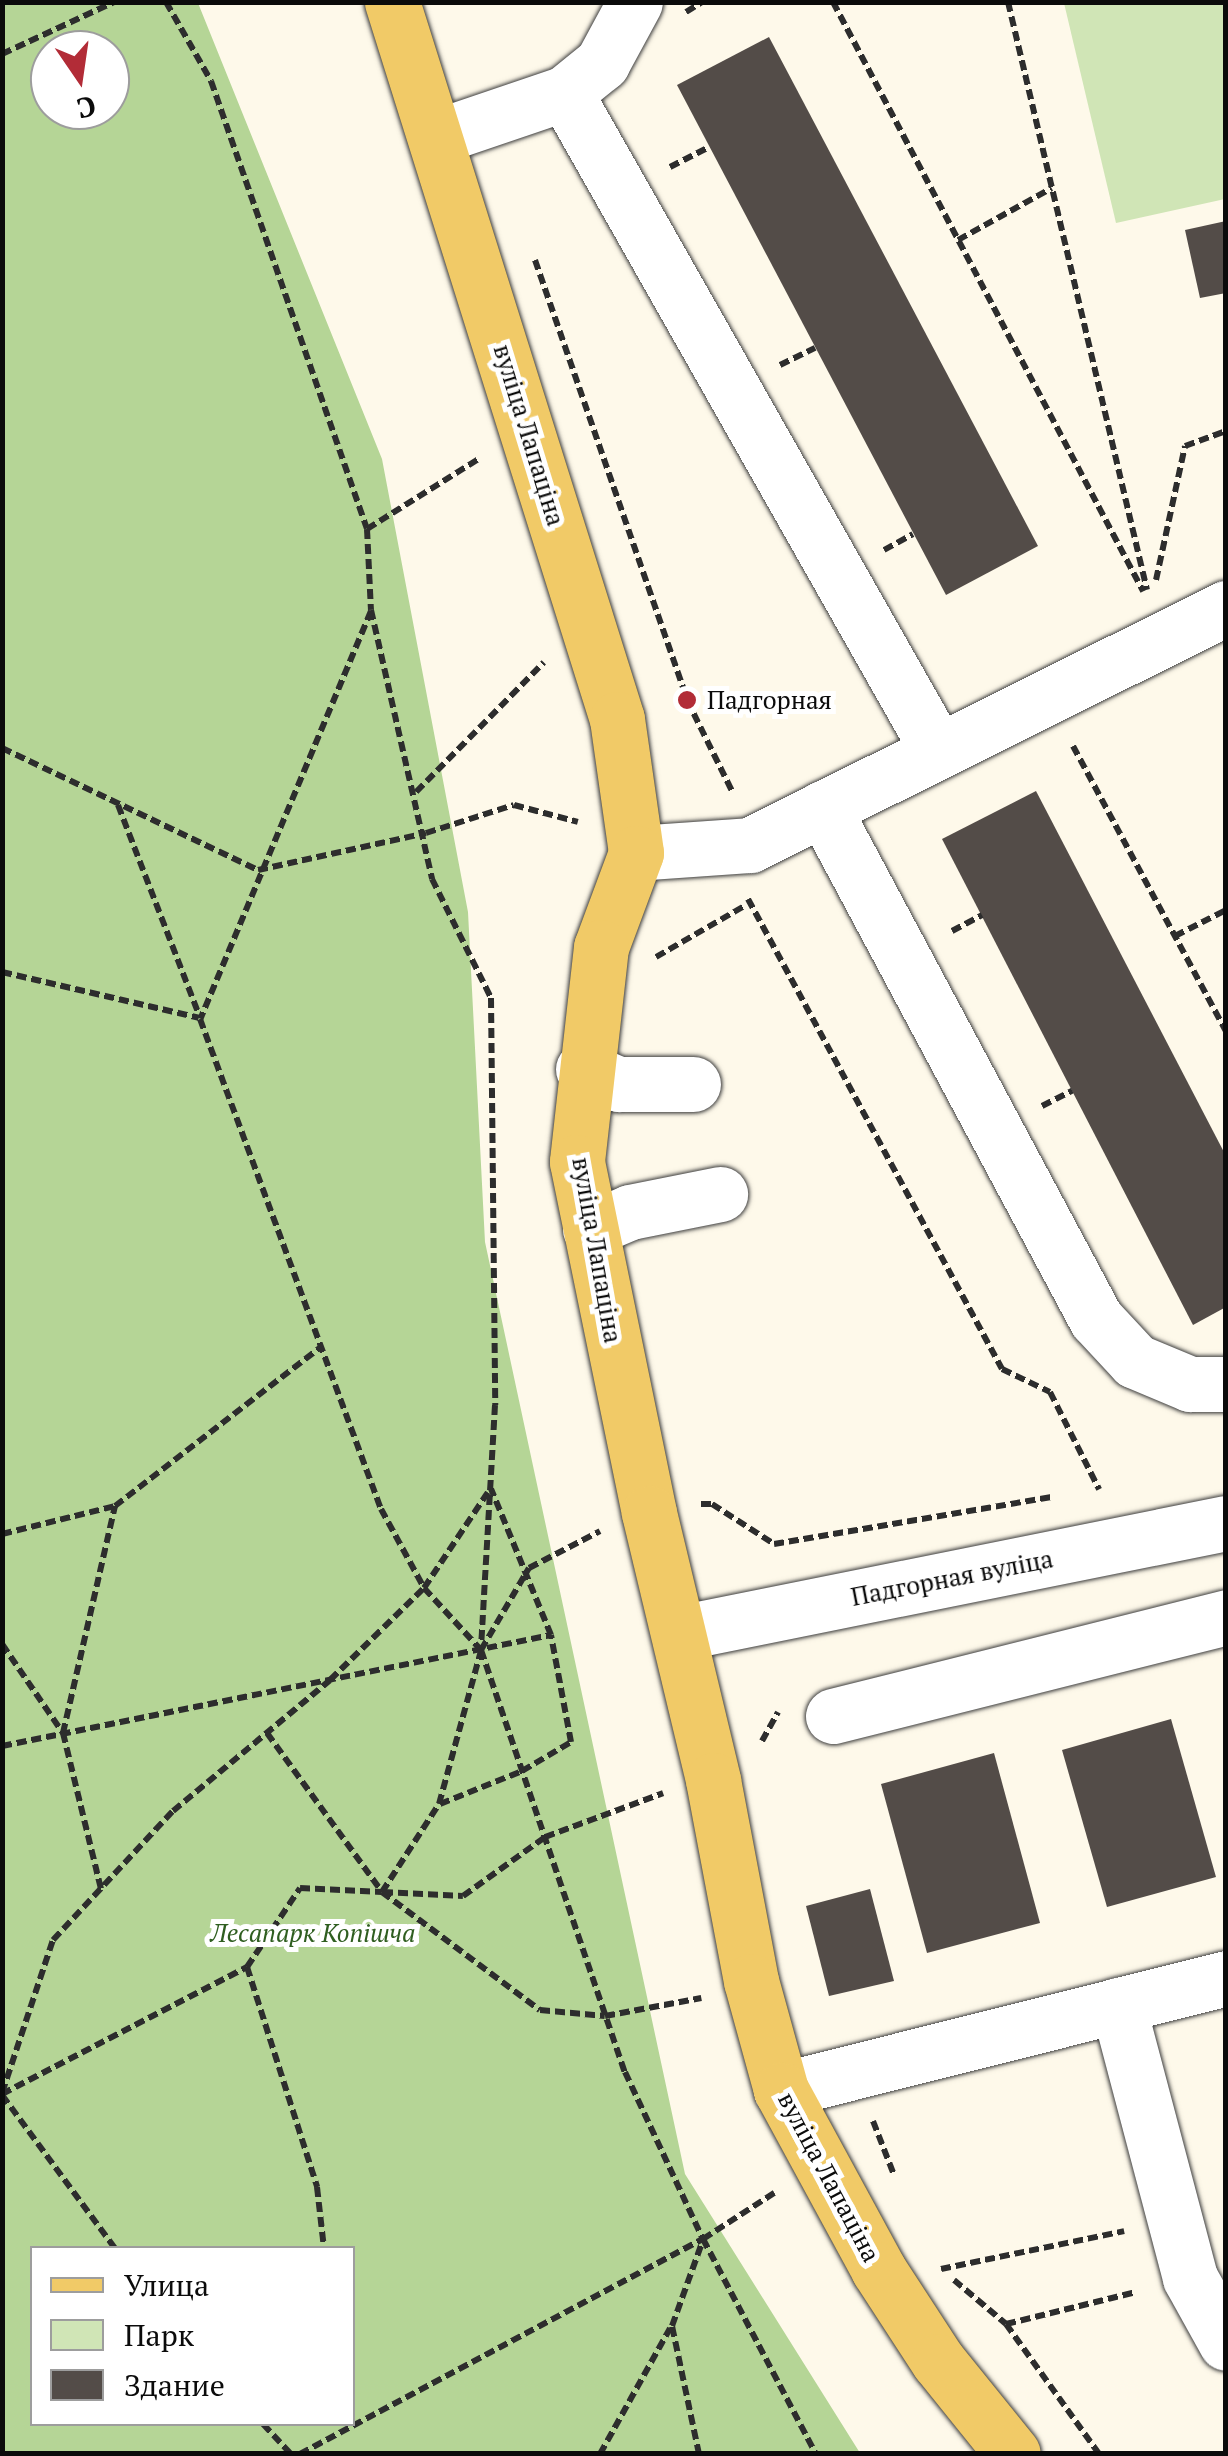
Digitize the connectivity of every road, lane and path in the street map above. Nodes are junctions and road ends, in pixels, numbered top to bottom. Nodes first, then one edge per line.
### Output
1 (114, 2) edge
2 (166, 2) edge
3 (392, 2) edge
4 (635, 2) edge
5 (834, 2) edge
6 (1008, 2) edge
7 (2, 54) edge
8 (565, 92) junction
9 (436, 137) junction
10 (1052, 188) junction
11 (958, 240) junction
12 (532, 251) dead end
13 (1226, 431) edge
14 (490, 452) dead end
15 (367, 529) junction
16 (1150, 606) junction
17 (1226, 608) edge
18 (371, 610) junction
19 (551, 656) dead end
20 (1047, 697) junction
21 (2, 748) edge
22 (938, 751) junction
23 (415, 793) junction
24 (118, 803) junction
25 (739, 804) dead end
26 (823, 808) junction
27 (582, 823) dead end
28 (426, 834) junction
29 (636, 853) junction
30 (258, 870) junction
31 (752, 887) dead end
32 (746, 904) junction
33 (1226, 910) edge
34 (1175, 936) junction
35 (650, 962) dead end
36 (2, 972) edge
37 (200, 1018) junction
38 (1226, 1031) edge
39 (583, 1069) junction
40 (694, 1084) dead end
41 (720, 1194) dead end
42 (590, 1229) junction
43 (321, 1347) junction
44 (1226, 1384) edge
45 (490, 1488) junction
46 (1080, 1493) dead end
47 (1061, 1496) dead end
48 (697, 1504) dead end
49 (114, 1506) junction
50 (1226, 1523) edge
51 (610, 1526) dead end
52 (2, 1534) edge
53 (528, 1568) junction
54 (424, 1588) junction
55 (1226, 1617) edge
56 (680, 1633) junction
57 (551, 1635) junction
58 (2, 1644) edge
59 (481, 1650) junction
60 (330, 1680) junction
61 (834, 1716) dead end
62 (63, 1733) junction
63 (267, 1733) junction
64 (2, 1746) edge
65 (522, 1770) junction
66 (670, 1790) dead end
67 (439, 1804) junction
68 (544, 1837) junction
69 (101, 1889) junction
70 (382, 1892) junction
71 (247, 1967) junction
72 (1226, 1978) edge
73 (710, 1996) dead end
74 (1118, 2005) junction
75 (605, 2016) junction
76 (855, 2073) junction
77 (781, 2090) junction
78 (2, 2094) edge
79 (896, 2180) dead end
80 (788, 2184) dead end
81 (1175, 2221) junction
82 (703, 2239) junction
83 (114, 2246) edge
84 (324, 2246) edge
85 (933, 2254) dead end
86 (941, 2269) junction
87 (1190, 2278) junction
88 (1006, 2324) junction
89 (672, 2326) junction
90 (1226, 2343) edge
91 (355, 2421) edge
92 (265, 2426) edge
93 (346, 2426) edge
94 (290, 2454) edge
95 (300, 2454) edge
96 (600, 2454) edge
97 (699, 2454) edge
98 (816, 2454) edge
99 (1013, 2454) edge
100 (1099, 2454) edge

1 - 7 path
2 - 15 path
3 - 9 main road, вуліца Лапаціна
4 - 8 street
5 - 11 path
6 - 10 path
8 - 9 street
8 - 22 street
9 - 29 main road, вуліца Лапаціна
10 - 11 path
10 - 16 path
11 - 16 path
12 - 25 path
13 - 16 path
14 - 15 path
15 - 18 path
17 - 20 street
18 - 23 path
18 - 30 path
19 - 23 path
20 - 22 street
20 - 34 path
21 - 24 path
22 - 26 street
23 - 28 path
24 - 30 path
24 - 37 path
26 - 29 street
26 - 44 street
27 - 28 path
28 - 30 path
28 - 45 path
29 - 39 main road, вуліца Лапаціна
30 - 37 path
31 - 32 path
32 - 35 path
32 - 46 path
33 - 34 path
34 - 38 path
36 - 37 path
37 - 43 path
39 - 40 street
39 - 42 main road, вуліца Лапаціна
41 - 42 street
42 - 56 main road, вуліца Лапаціна
43 - 49 path
43 - 54 path
45 - 53 path
45 - 54 path
45 - 59 path
47 - 48 path
49 - 52 path
49 - 62 path
50 - 56 street, Падгорная вуліца
51 - 53 path
53 - 57 path
53 - 59 path
54 - 59 path
54 - 60 path
55 - 61 street
56 - 77 main road, вуліца Лапаціна
57 - 59 path
57 - 65 path
58 - 62 path
59 - 60 path
59 - 65 path
59 - 67 path
60 - 62 path
60 - 63 path
62 - 64 path
62 - 69 path
63 - 69 path
63 - 70 path
65 - 67 path
65 - 68 path
66 - 68 path
67 - 70 path
68 - 70 path
68 - 75 path
69 - 78 path
70 - 71 path
70 - 75 path
71 - 78 path
71 - 84 path
72 - 74 street
73 - 75 path
74 - 76 street
74 - 81 street
75 - 82 path
76 - 77 street
76 - 79 path
77 - 99 main road, вуліца Лапаціна
78 - 83 path
80 - 82 path
81 - 86 path
81 - 87 street
82 - 89 path
82 - 91 path
82 - 98 path
85 - 86 path
86 - 88 path
87 - 88 path
87 - 90 street
88 - 100 path
89 - 96 path
89 - 97 path
92 - 94 path
93 - 95 path

